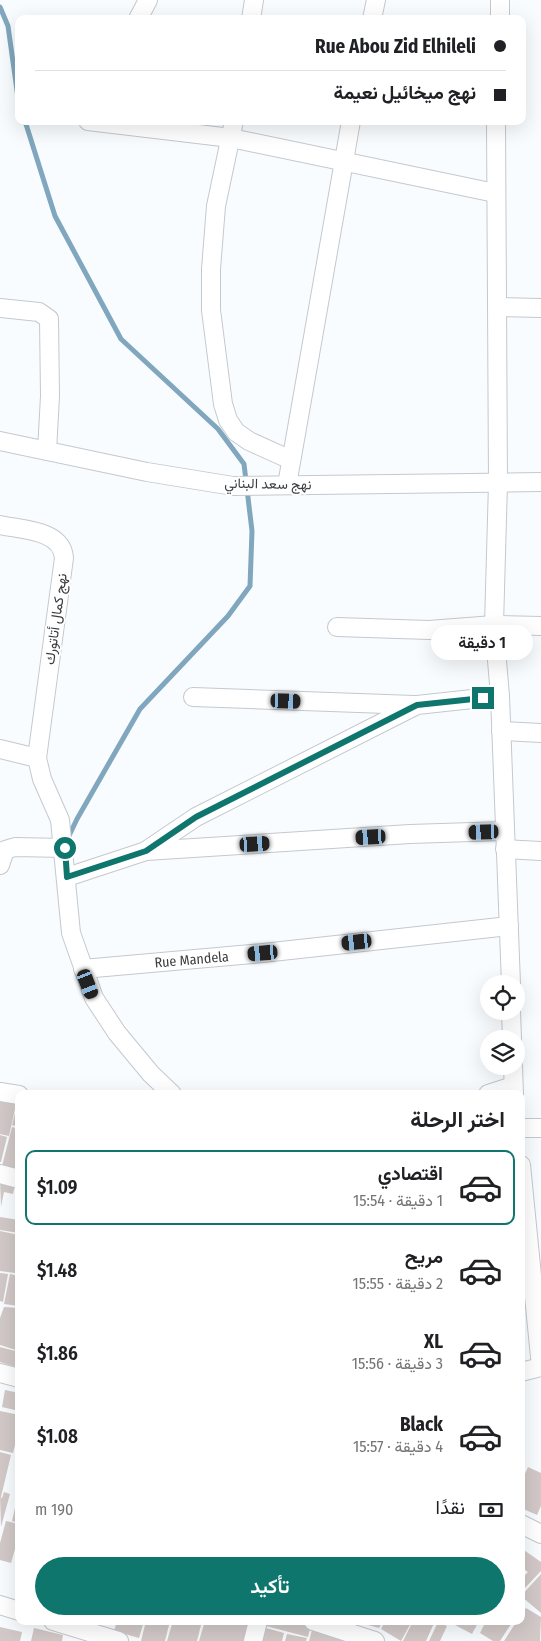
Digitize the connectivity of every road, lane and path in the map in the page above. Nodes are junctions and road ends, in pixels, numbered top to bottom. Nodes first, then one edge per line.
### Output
1 (148, 0) edge
2 (254, 0) edge
3 (376, 0) edge
4 (500, 0) edge
5 (140, 15) edge
6 (252, 15) edge
7 (373, 15) edge
8 (500, 15) edge
9 (152, 125) edge
10 (350, 125) edge
11 (496, 125) edge
12 (233, 130) edge
13 (343, 161) junction
14 (495, 193) junction
15 (498, 307) junction
16 (0, 308) edge
17 (541, 308) edge
18 (0, 441) edge
19 (46, 451) junction
20 (291, 460) junction
21 (498, 482) junction
22 (541, 482) edge
23 (287, 485) junction
24 (0, 525) edge
25 (494, 624) junction
26 (541, 626) edge
27 (337, 627) dead end
28 (500, 696) junction
29 (193, 697) dead end
30 (417, 705) junction
31 (501, 730) junction
32 (541, 733) edge
33 (0, 748) edge
34 (37, 758) junction
35 (503, 831) junction
36 (65, 848) junction
37 (505, 850) junction
38 (146, 851) junction
39 (541, 851) edge
40 (0, 865) edge
41 (67, 877) junction
42 (509, 926) junction
43 (82, 969) junction
44 (511, 975) edge
45 (513, 1075) edge
46 (168, 1090) edge
47 (514, 1090) edge
48 (0, 1092) edge
49 (15, 1094) edge
50 (525, 1128) edge
51 (541, 1128) edge
52 (0, 1174) edge
53 (15, 1178) edge
54 (525, 1206) edge
55 (541, 1367) edge
56 (525, 1371) edge
57 (0, 1373) edge
58 (15, 1377) edge
59 (525, 1526) edge
60 (541, 1534) edge
61 (0, 1605) edge
62 (15, 1610) edge
63 (66, 1625) edge
64 (257, 1625) edge
65 (325, 1625) edge
66 (119, 1641) edge
67 (253, 1641) edge
68 (375, 1641) edge

1 - 5 street
2 - 6 street
3 - 7 street
4 - 8 street
9 - 12 street
10 - 13 street
11 - 14 street
12 - 13 street
12 - 20 street
13 - 14 street
13 - 20 street
14 - 15 street
15 - 17 street
15 - 21 street
16 - 19 street
18 - 19 street, نهج سعد البناني
19 - 23 street, نهج سعد البناني
20 - 23 street
21 - 22 street, نهج سعد البناني
21 - 23 street, نهج سعد البناني
21 - 25 street
24 - 34 street, نهج كمال أتاتورك
25 - 26 street
25 - 27 street
25 - 28 street
28 - 30 street
28 - 31 street
29 - 30 street
30 - 38 street
31 - 32 street
31 - 35 street
33 - 34 street
34 - 36 street
35 - 37 street
35 - 38 street
36 - 40 street
36 - 41 street
37 - 39 street
37 - 42 street
38 - 41 street
41 - 43 street
42 - 43 street, Rue Mandela
42 - 44 street
43 - 46 street
45 - 47 street
48 - 49 street
50 - 51 street
52 - 53 street
54 - 55 street
55 - 56 street
57 - 58 street
59 - 60 street
61 - 62 street
63 - 66 street
64 - 67 street
65 - 68 street

